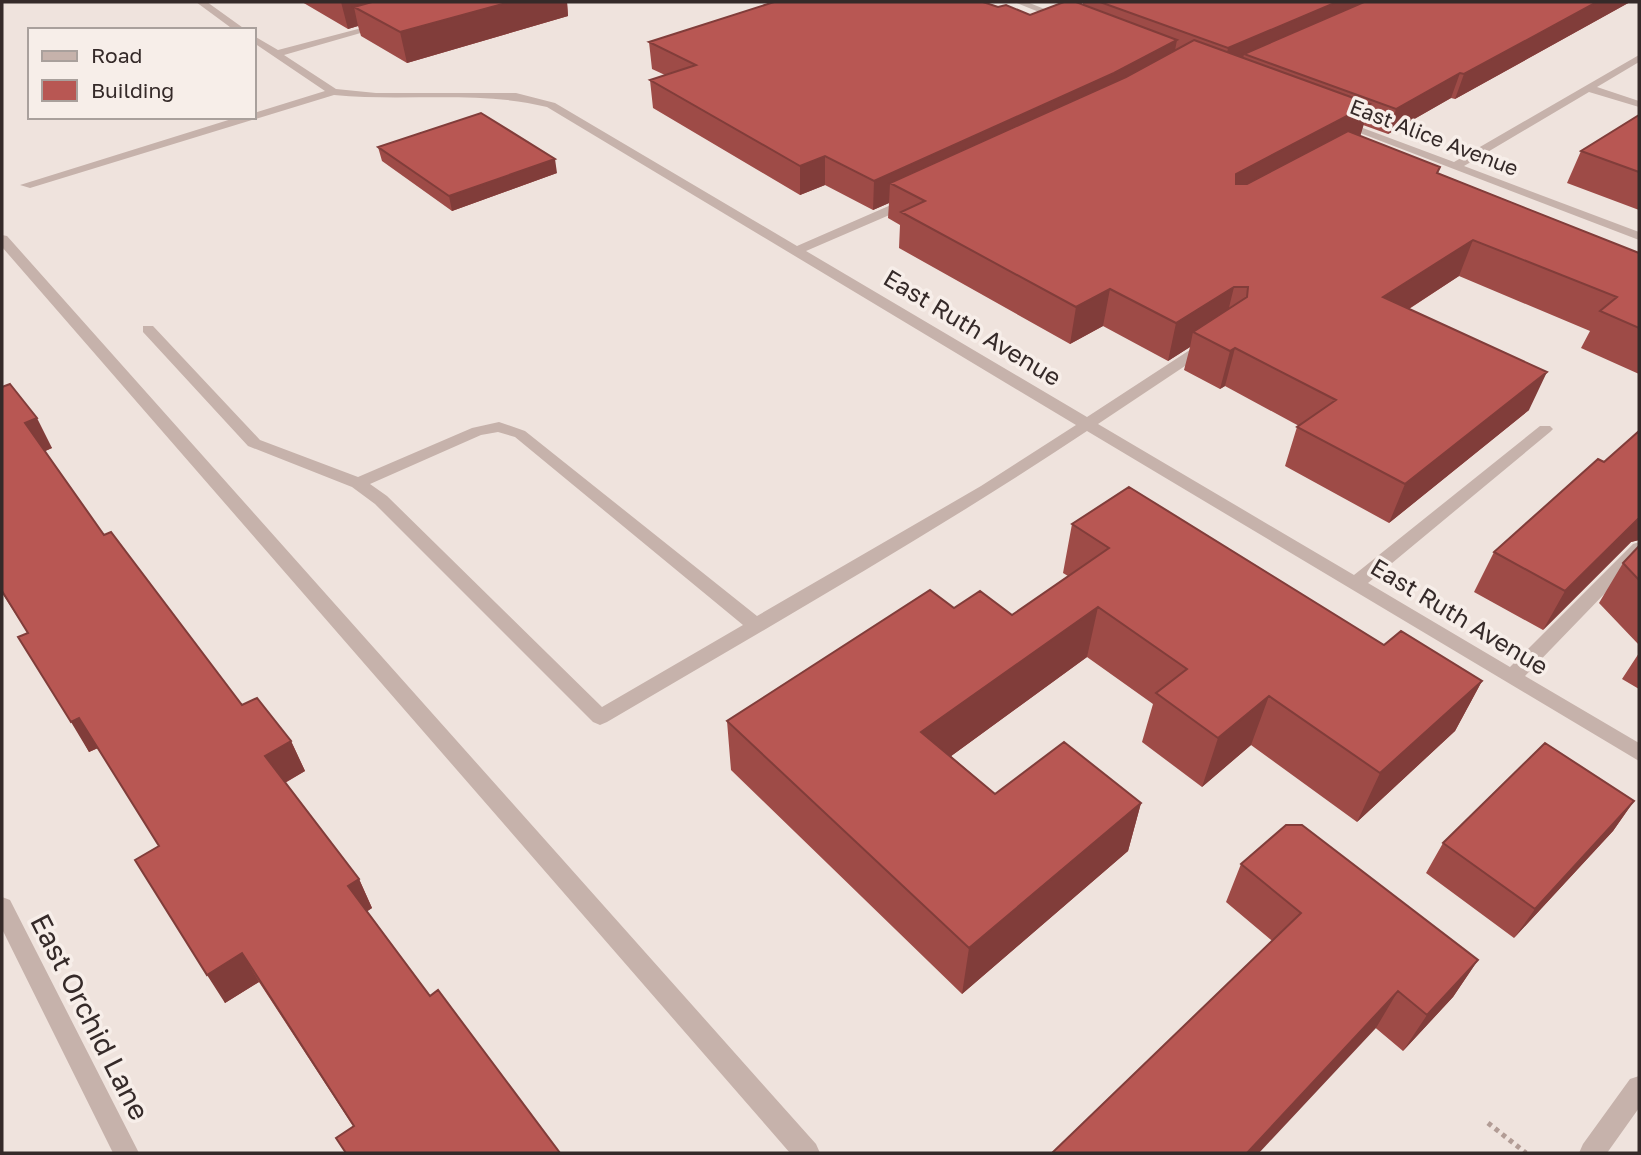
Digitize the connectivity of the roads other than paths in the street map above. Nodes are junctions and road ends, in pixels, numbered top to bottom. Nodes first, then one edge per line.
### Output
1 (204, 2) edge
2 (1019, 2) edge
3 (1057, 2) edge
4 (1038, 9) junction
5 (1073, 22) edge
6 (390, 23) edge
7 (238, 28) edge
8 (256, 40) edge
9 (275, 54) junction
10 (1639, 58) edge
11 (1588, 88) junction
12 (333, 92) junction
13 (1639, 104) edge
14 (256, 116) edge
15 (1325, 117) edge
16 (245, 119) edge
17 (1455, 166) junction
18 (26, 185) dead end
19 (919, 197) edge
20 (1639, 236) edge
21 (2, 239) edge
22 (795, 251) junction
23 (148, 328) dead end
24 (1221, 336) edge
25 (1088, 425) junction
26 (1545, 429) dead end
27 (358, 482) junction
28 (1639, 548) edge
29 (1356, 584) junction
30 (757, 626) junction
31 (1512, 677) junction
32 (1639, 753) edge
33 (2, 908) edge
34 (1639, 1088) edge
35 (126, 1153) edge
36 (807, 1153) edge
37 (1592, 1153) edge

1 - 7 street
2 - 4 street
3 - 4 street
4 - 5 street
6 - 9 street
8 - 9 street
9 - 12 street
10 - 11 street
11 - 13 street
11 - 17 street
12 - 14 street
12 - 22 street, East Ruth Avenue
15 - 17 street, East Alice Avenue
16 - 18 street
17 - 20 street, East Alice Avenue
19 - 22 street
21 - 36 street
22 - 25 street, East Ruth Avenue
23 - 27 street
24 - 25 street
25 - 29 street, East Ruth Avenue
25 - 30 street
26 - 29 street
27 - 30 street
27 - 30 street
28 - 31 street
29 - 31 street, East Ruth Avenue
31 - 32 street, East Ruth Avenue
33 - 35 street, East Orchid Lane
34 - 37 street

